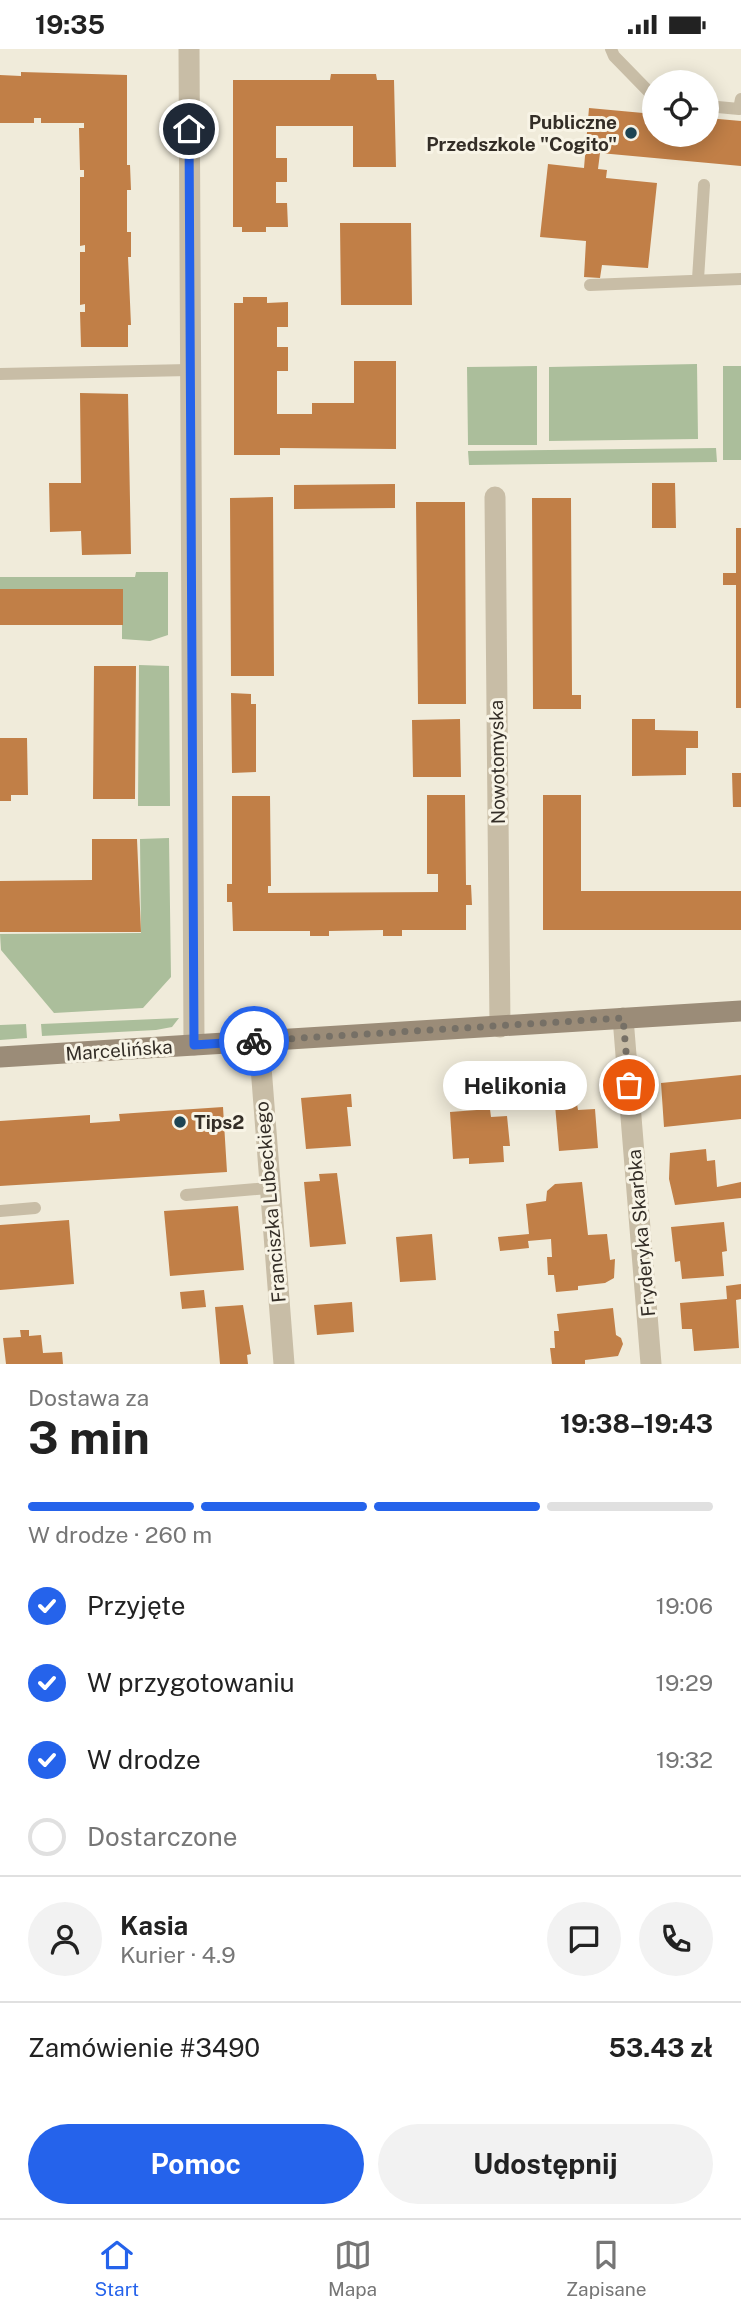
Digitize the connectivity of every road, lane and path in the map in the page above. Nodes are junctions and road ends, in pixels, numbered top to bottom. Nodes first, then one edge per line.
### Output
1 (189, 49) edge
2 (611, 49) edge
3 (642, 85) edge
4 (741, 99) edge
5 (719, 107) edge
6 (704, 185) dead end
7 (698, 279) junction
8 (741, 279) edge
9 (590, 285) dead end
10 (189, 370) junction
11 (0, 373) edge
12 (495, 497) dead end
13 (741, 1011) edge
14 (623, 1018) junction
15 (500, 1027) junction
16 (258, 1041) junction
17 (194, 1045) junction
18 (0, 1057) edge
19 (268, 1188) junction
20 (186, 1195) dead end
21 (35, 1208) dead end
22 (0, 1211) edge
23 (284, 1364) edge
24 (651, 1364) edge

1 - 10 street
2 - 3 lane
4 - 5 lane
6 - 7 lane
7 - 8 lane
7 - 9 lane
10 - 11 lane
10 - 17 street
12 - 15 street, Nowotomyska
13 - 14 street, Marcelińska
14 - 15 street, Marcelińska
14 - 24 street, Fryderyka Skarbka
15 - 16 street, Marcelińska
16 - 17 street, Marcelińska
16 - 19 street, Franciszka Lubeckiego
17 - 18 street, Marcelińska
19 - 20 lane
19 - 23 street, Franciszka Lubeckiego
21 - 22 lane

